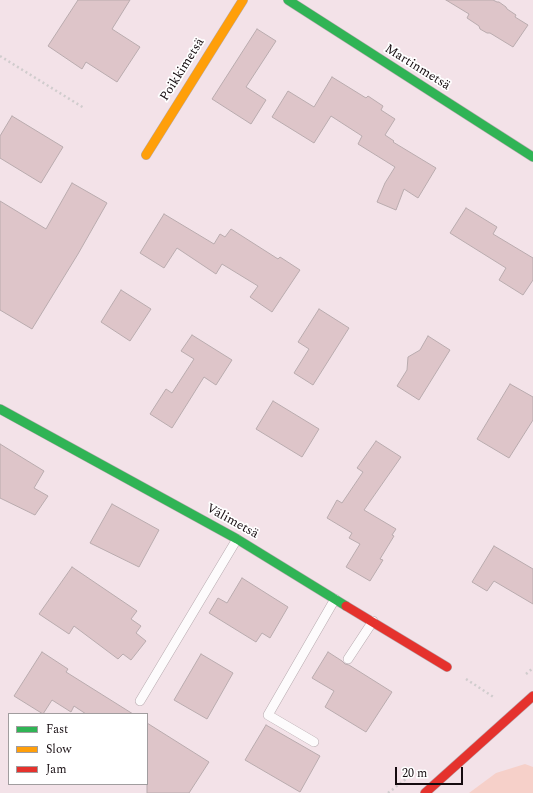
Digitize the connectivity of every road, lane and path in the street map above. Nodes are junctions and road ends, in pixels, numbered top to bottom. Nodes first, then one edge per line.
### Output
1 (243, 0) edge
2 (288, 0) edge
3 (0, 56) edge
4 (84, 108) dead end
5 (146, 155) dead end
6 (533, 157) edge
7 (0, 409) edge
8 (237, 539) junction
9 (336, 598) junction
10 (373, 621) junction
11 (348, 658) dead end
12 (447, 666) joint
13 (533, 696) edge
14 (496, 699) dead end
15 (140, 701) dead end
16 (314, 742) dead end
17 (424, 793) edge

1 - 5 street, Poikkimetsä
2 - 6 street, Martinmetsä
3 - 4 path
7 - 8 street, Välimetsä
8 - 9 street, Välimetsä
8 - 15 lane
9 - 10 street, Välimetsä
9 - 16 lane
10 - 11 lane
10 - 12 street, Välimetsä
12 - 14 path
13 - 17 street

